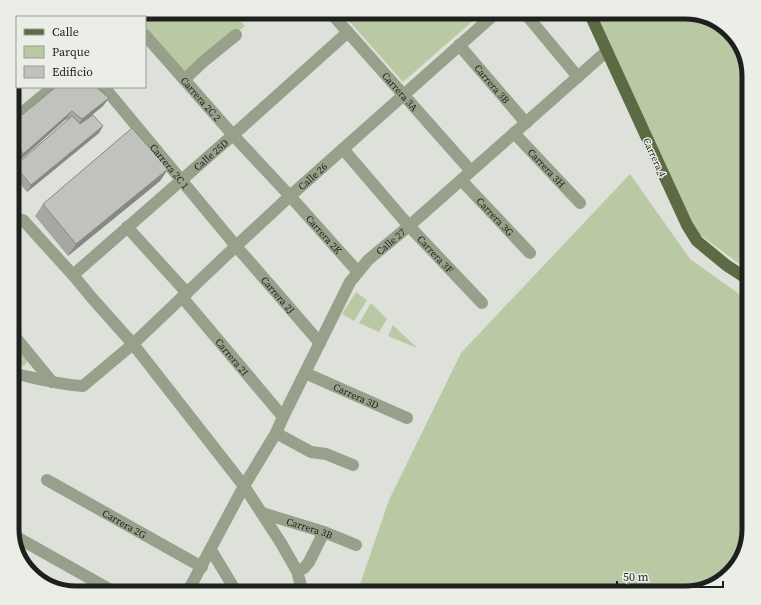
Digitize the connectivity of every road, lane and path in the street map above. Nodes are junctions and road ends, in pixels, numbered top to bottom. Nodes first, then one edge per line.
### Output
1 (336, 19) edge
2 (489, 19) edge
3 (530, 19) edge
4 (592, 19) edge
5 (348, 32) junction
6 (236, 35) dead end
7 (146, 36) edge
8 (459, 45) junction
9 (607, 51) junction
10 (578, 77) junction
11 (185, 79) junction
12 (52, 88) edge
13 (105, 88) edge
14 (404, 94) junction
15 (19, 115) edge
16 (526, 122) junction
17 (514, 133) junction
18 (233, 135) junction
19 (343, 149) junction
20 (471, 171) junction
21 (182, 180) junction
22 (461, 180) junction
23 (290, 196) junction
24 (580, 203) dead end
25 (19, 221) edge
26 (409, 226) junction
27 (127, 227) junction
28 (236, 246) junction
29 (530, 253) dead end
30 (358, 272) junction
31 (73, 275) junction
32 (742, 275) edge
33 (184, 295) junction
34 (482, 303) dead end
35 (19, 342) edge
36 (320, 343) junction
37 (132, 344) junction
38 (305, 373) junction
39 (19, 375) edge
40 (52, 382) junction
41 (283, 417) junction
42 (407, 418) dead end
43 (276, 433) junction
44 (353, 465) dead end
45 (47, 480) dead end
46 (244, 486) junction
47 (262, 513) junction
48 (324, 532) junction
49 (20, 539) edge
50 (356, 546) dead end
51 (211, 550) junction
52 (202, 566) junction
53 (297, 571) junction
54 (104, 586) edge
55 (191, 586) edge
56 (232, 586) edge
57 (301, 586) edge

1 - 5 street, Carrera 3A
2 - 8 street, Calle 26
3 - 10 street
4 - 9 main road, Carrera 4
5 - 14 street, Carrera 3A
5 - 18 street, Calle 25D
6 - 11 street
7 - 11 street, Carrera 2C 2
8 - 14 street, Calle 26
8 - 16 street, Carrera 3B
9 - 10 street, Calle 27
9 - 32 main road, Carrera 4
10 - 16 street, Calle 27
11 - 18 street, Carrera 2C 2
12 - 15 street
13 - 21 street, Carrera 2C 1
14 - 19 street, Calle 26
14 - 20 street, Carrera 3A
16 - 17 street, Calle 27
17 - 20 street, Calle 27
17 - 24 street, Carrera 3H
18 - 21 street, Calle 25D
18 - 23 street, Carrera 2C 2
19 - 23 street, Calle 26
19 - 26 street, Carrera 3F
20 - 22 street, Calle 27
21 - 27 street, Calle 25D
21 - 28 street, Carrera 2C 1
22 - 26 street, Calle 27
22 - 29 street, Carrera 3G
23 - 28 street, Calle 26
23 - 30 street, Carrera 2K
25 - 31 street
26 - 30 street, Calle 27
26 - 34 street, Carrera 3F
27 - 31 street, Calle 25D
27 - 33 street, Carrera 2I
28 - 33 street, Calle 26
28 - 36 street, Carrera 2J
30 - 36 street, Calle 27
31 - 37 street
33 - 37 street, Calle 26
33 - 41 street, Carrera 2I
35 - 40 street
36 - 38 street, Calle 27
37 - 40 street, Calle 26
37 - 46 street
38 - 41 street, Calle 27
38 - 42 street, Carrera 3D
39 - 40 street, Calle 26
41 - 43 street, Calle 27
43 - 44 street
43 - 46 street, Calle 27
45 - 52 street, Carrera 2G
46 - 47 street
46 - 51 street, Calle 27
47 - 48 street, Carrera 3B
47 - 53 street
48 - 50 street, Carrera 3B
48 - 53 street
49 - 54 street
51 - 52 street, Calle 27
51 - 56 street
52 - 55 street, Calle 27
53 - 57 street

